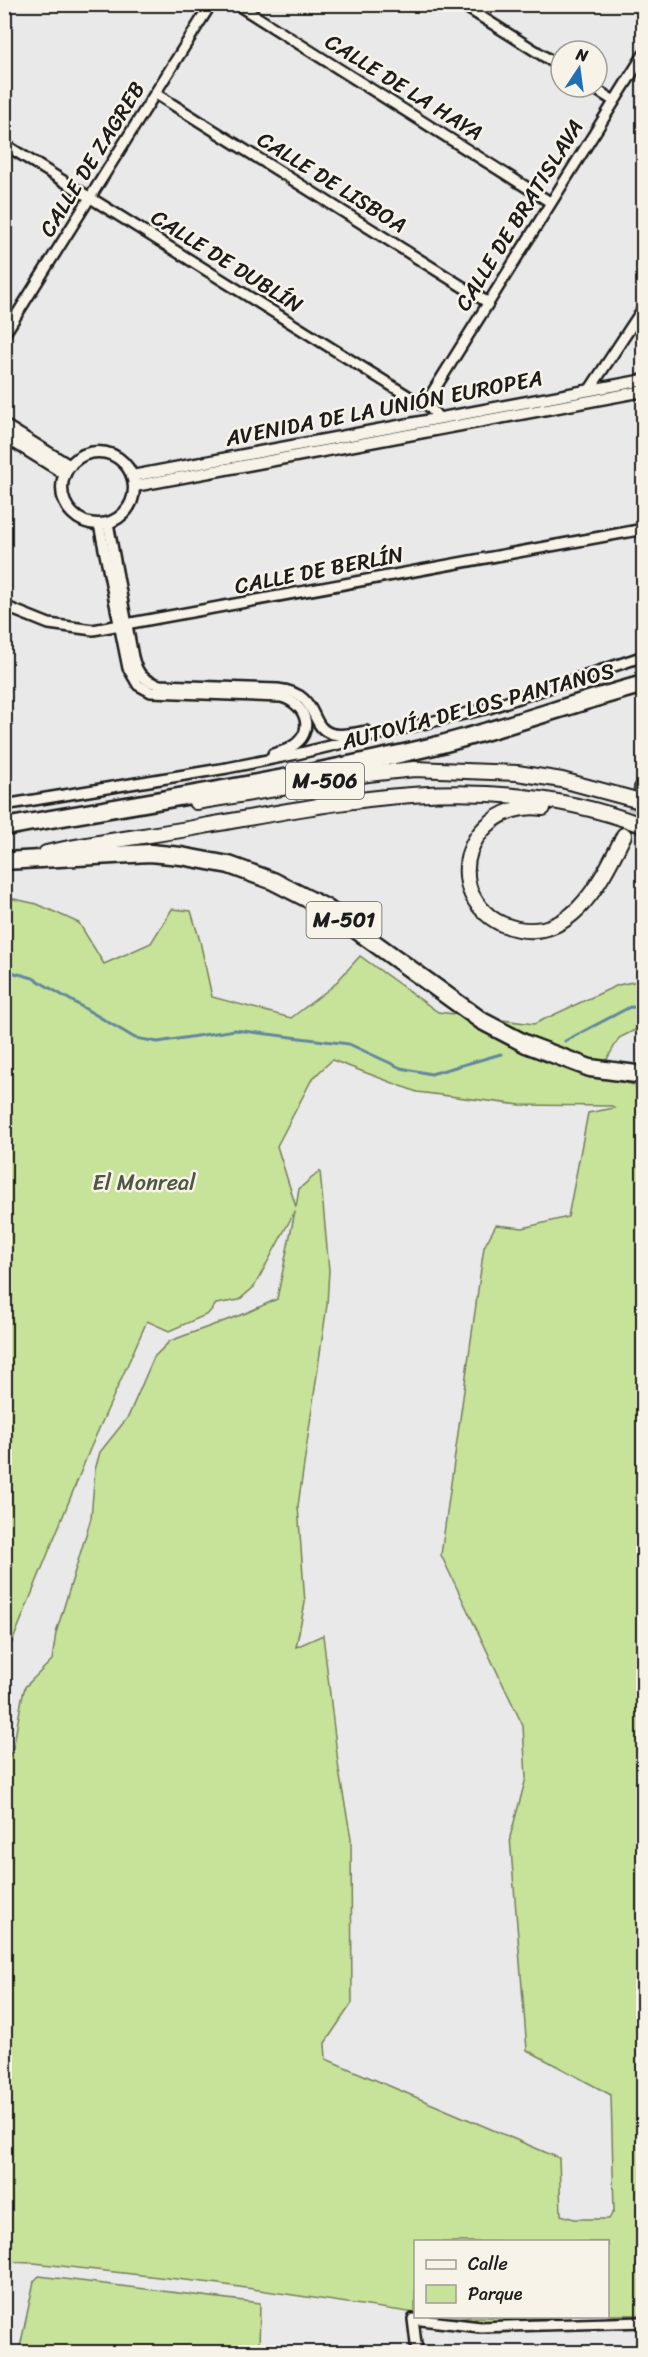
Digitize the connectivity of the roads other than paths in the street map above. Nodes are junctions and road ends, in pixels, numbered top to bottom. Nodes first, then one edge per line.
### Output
1 (211, 4) edge
2 (236, 4) edge
3 (461, 4) edge
4 (644, 54) edge
5 (549, 59) edge
6 (156, 94) junction
7 (609, 98) edge
8 (614, 101) junction
9 (4, 144) edge
10 (90, 198) junction
11 (550, 202) junction
12 (487, 303) junction
13 (644, 307) edge
14 (4, 335) edge
15 (644, 380) edge
16 (590, 390) junction
17 (644, 391) edge
18 (425, 401) junction
19 (438, 417) junction
20 (417, 421) junction
21 (4, 425) edge
22 (4, 436) edge
23 (67, 470) junction
24 (133, 481) junction
25 (103, 524) junction
26 (644, 530) edge
27 (4, 606) edge
28 (123, 626) junction
29 (644, 656) edge
30 (644, 684) edge
31 (431, 721) junction
32 (227, 768) junction
33 (643, 792) edge
34 (4, 805) edge
35 (599, 811) junction
36 (644, 826) edge
37 (4, 827) edge
38 (624, 835) tunnel mouth
39 (10, 861) edge
40 (644, 1075) edge
41 (644, 2322) edge
42 (417, 2352) edge

1 - 6 street, CALLE DE ZAGREB
2 - 11 street, CALLE DE LA HAYA
3 - 5 street
4 - 8 street, CALLE DE BRATISLAVA
6 - 10 street, CALLE DE ZAGREB
6 - 12 street, CALLE DE LISBOA
7 - 8 street
8 - 11 street, CALLE DE BRATISLAVA
9 - 10 street, CALLE DE DUBLÍN
10 - 14 street, CALLE DE ZAGREB
10 - 18 street, CALLE DE DUBLÍN
11 - 12 street, CALLE DE BRATISLAVA
12 - 18 street, CALLE DE BRATISLAVA
13 - 16 street
15 - 16 street, AVENIDA DE LA UNIÓN EUROPEA
16 - 19 street, AVENIDA DE LA UNIÓN EUROPEA
17 - 24 street, AVENIDA DE LA UNIÓN EUROPEA
18 - 19 street, CALLE DE DUBLÍN
18 - 20 street, CALLE DE BRATISLAVA
19 - 20 street, AVENIDA DE LA UNIÓN EUROPEA
20 - 24 street, AVENIDA DE LA UNIÓN EUROPEA
21 - 23 street
22 - 23 street
23 - 24 street
23 - 25 street
24 - 25 street
25 - 28 street
26 - 28 street, CALLE DE BERLÍN
27 - 28 street, CALLE DE BERLÍN
28 - 31 street
28 - 32 street
29 - 31 street
30 - 37 highway, AUTOVÍA DE LOS PANTANOS
31 - 32 street
32 - 34 street
33 - 37 main road, M-506
35 - 36 main road, M-506
35 - 38 main road
35 - 39 main road, M-506
39 - 40 highway, M-501
41 - 42 street

